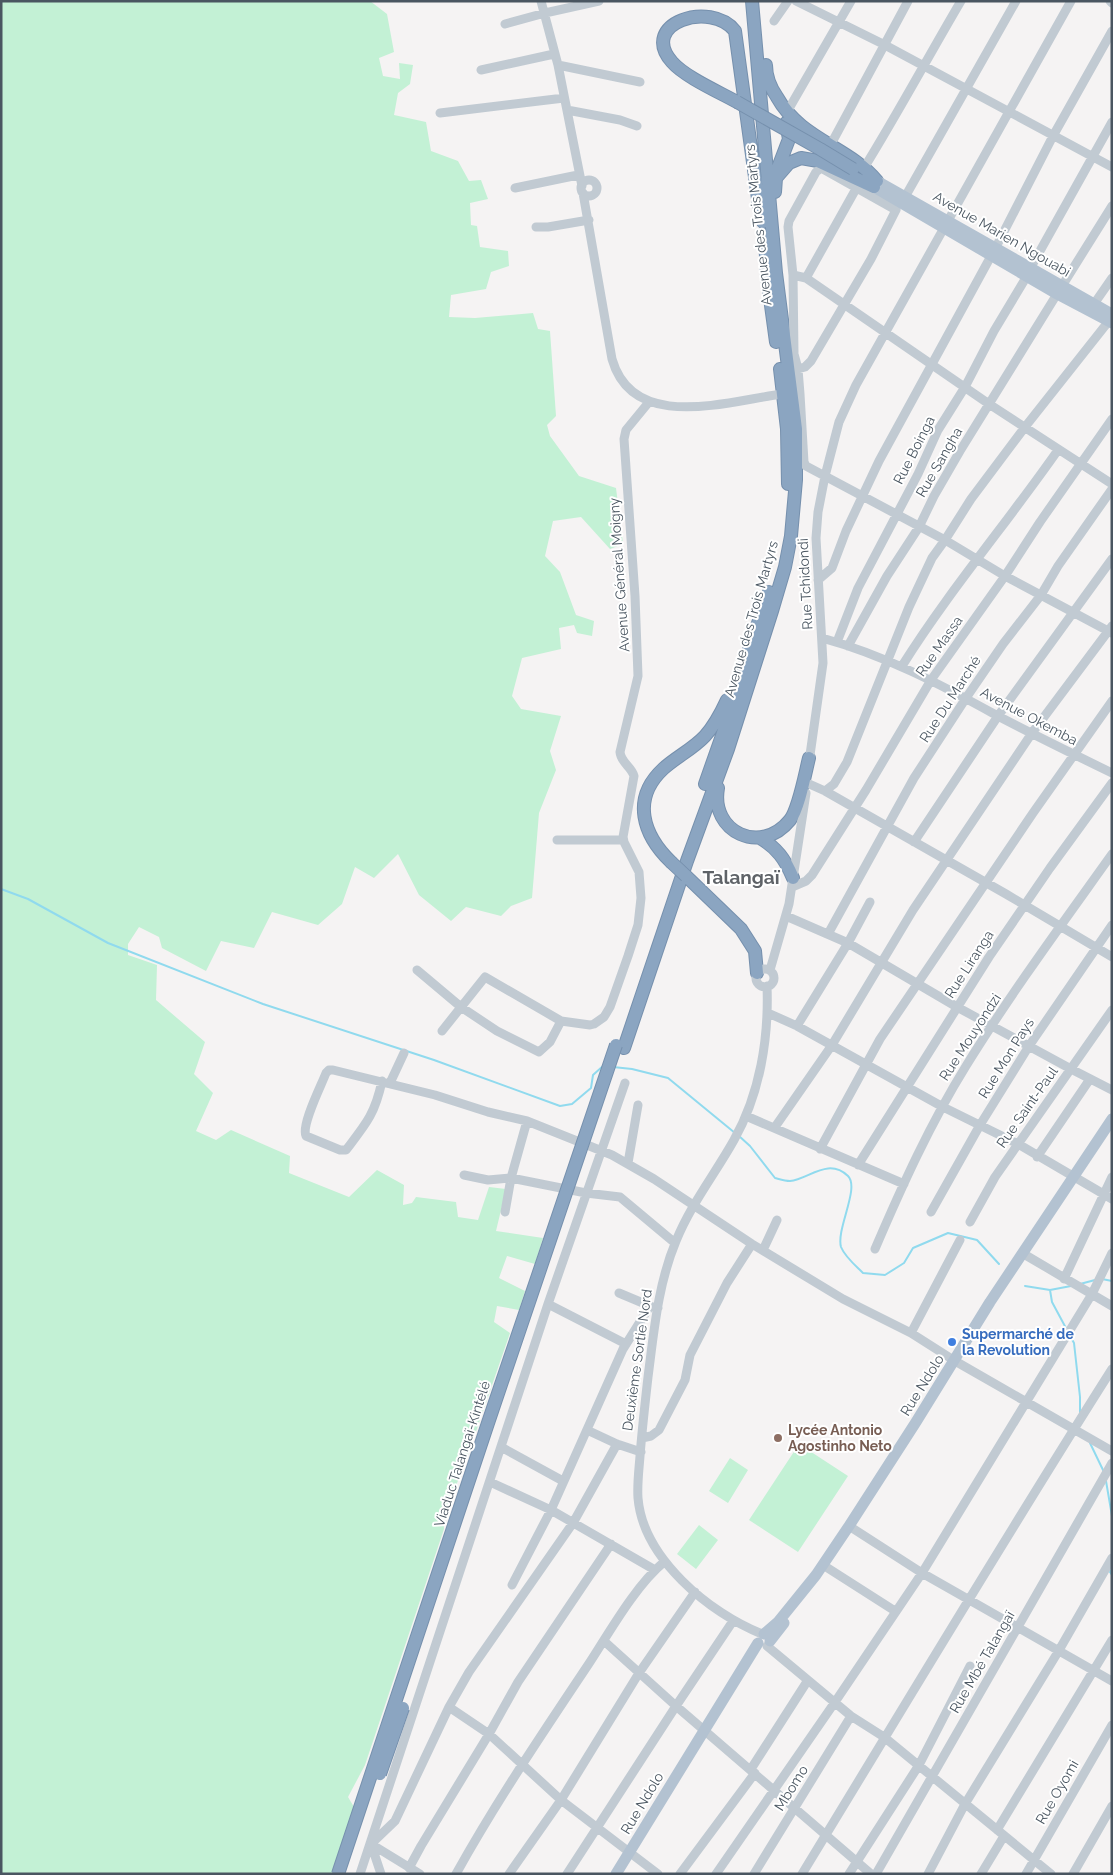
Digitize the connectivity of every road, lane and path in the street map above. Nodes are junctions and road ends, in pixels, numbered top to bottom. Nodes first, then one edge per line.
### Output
1 (541, 1) edge
2 (599, 1) edge
3 (744, 1) edge
4 (752, 1) edge
5 (760, 1) edge
6 (788, 1) edge
7 (796, 1) edge
8 (851, 1) edge
9 (908, 1) edge
10 (961, 1) edge
11 (1016, 1) edge
12 (1071, 1) edge
13 (678, 8) dead end
14 (544, 13) junction
15 (774, 21) dead end
16 (838, 22) junction
17 (505, 24) dead end
18 (1112, 31) edge
19 (883, 44) junction
20 (554, 54) junction
21 (558, 65) junction
22 (922, 66) junction
23 (481, 70) dead end
24 (640, 82) dead end
25 (965, 89) junction
26 (564, 98) junction
27 (736, 104) junction
28 (567, 110) junction
29 (784, 110) junction
30 (1010, 112) junction
31 (440, 113) dead end
32 (1112, 122) edge
33 (637, 126) dead end
34 (1053, 136) junction
35 (830, 146) junction
36 (1092, 157) junction
37 (1112, 167) edge
38 (856, 170) junction
39 (578, 175) junction
40 (776, 178) junction
41 (875, 184) junction
42 (857, 187) junction
43 (515, 188) dead end
44 (905, 197) junction
45 (1112, 206) edge
46 (588, 216) junction
47 (764, 222) junction
48 (947, 225) junction
49 (536, 227) dead end
50 (993, 252) junction
51 (1029, 272) junction
52 (793, 275) junction
53 (806, 278) junction
54 (1112, 278) edge
55 (1060, 290) junction
56 (780, 304) junction
57 (844, 304) junction
58 (1094, 304) junction
59 (1111, 319) edge
60 (886, 332) junction
61 (933, 365) junction
62 (798, 369) junction
63 (965, 387) junction
64 (782, 394) junction
65 (649, 402) junction
66 (989, 404) junction
67 (1112, 419) edge
68 (1025, 427) junction
69 (1058, 450) junction
70 (1079, 464) junction
71 (825, 476) junction
72 (1112, 484) edge
73 (1112, 489) edge
74 (862, 496) junction
75 (896, 515) junction
76 (919, 527) junction
77 (945, 540) junction
78 (1112, 559) edge
79 (978, 560) junction
80 (1005, 576) junction
81 (818, 580) junction
82 (1041, 595) junction
83 (1074, 613) junction
84 (1111, 630) edge
85 (822, 638) junction
86 (837, 642) junction
87 (752, 643) junction
88 (848, 646) junction
89 (888, 660) junction
90 (902, 666) junction
91 (931, 680) junction
92 (966, 698) junction
93 (1112, 701) edge
94 (998, 716) junction
95 (1032, 733) junction
96 (728, 749) junction
97 (1073, 754) junction
98 (810, 758) junction
99 (1112, 774) edge
100 (807, 783) junction
101 (1112, 783) edge
102 (825, 791) junction
103 (854, 808) junction
104 (887, 826) junction
105 (760, 838) junction
106 (557, 840) dead end
107 (623, 840) junction
108 (914, 842) junction
109 (1112, 854) edge
110 (947, 860) junction
111 (792, 882) junction
112 (987, 883) junction
113 (870, 902) dead end
114 (1025, 905) junction
115 (786, 916) junction
116 (1112, 924) edge
117 (1060, 927) junction
118 (828, 934) junction
119 (848, 943) junction
120 (1096, 947) junction
121 (1112, 957) edge
122 (882, 961) junction
123 (417, 970) dead end
124 (770, 970) junction
125 (757, 973) junction
126 (918, 984) junction
127 (767, 986) junction
128 (957, 1007) junction
129 (461, 1008) junction
130 (1112, 1010) edge
131 (768, 1013) junction
132 (561, 1021) junction
133 (992, 1025) junction
134 (797, 1026) junction
135 (442, 1031) dead end
136 (832, 1045) junction
137 (1029, 1046) junction
138 (620, 1047) junction
139 (404, 1054) dead end
140 (867, 1065) junction
141 (1070, 1069) junction
142 (1090, 1079) junction
143 (386, 1082) junction
144 (625, 1083) dead end
145 (906, 1086) junction
146 (1112, 1090) edge
147 (638, 1105) dead end
148 (943, 1107) junction
149 (746, 1116) junction
150 (1112, 1119) edge
151 (527, 1121) junction
152 (980, 1125) junction
153 (775, 1127) junction
154 (1018, 1144) junction
155 (820, 1149) junction
156 (601, 1150) junction
157 (1037, 1157) junction
158 (628, 1163) junction
159 (858, 1165) junction
160 (464, 1175) dead end
161 (1112, 1177) edge
162 (511, 1178) junction
163 (1073, 1178) junction
164 (904, 1184) junction
165 (586, 1193) junction
166 (1103, 1195) junction
167 (1112, 1199) edge
168 (694, 1204) junction
169 (505, 1212) dead end
170 (931, 1212) dead end
171 (777, 1220) dead end
172 (970, 1222) dead end
173 (960, 1240) dead end
174 (675, 1243) junction
175 (752, 1244) junction
176 (875, 1249) dead end
177 (763, 1250) junction
178 (1022, 1253) junction
179 (1112, 1254) edge
180 (1064, 1279) junction
181 (619, 1293) dead end
182 (1092, 1294) junction
183 (548, 1304) junction
184 (1112, 1306) edge
185 (654, 1307) junction
186 (911, 1333) junction
187 (626, 1344) junction
188 (955, 1361) junction
189 (1112, 1369) edge
190 (1025, 1402) junction
191 (587, 1430) junction
192 (1073, 1430) junction
193 (642, 1438) junction
194 (617, 1444) junction
195 (501, 1447) junction
196 (641, 1452) junction
197 (1112, 1452) edge
198 (1112, 1463) edge
199 (563, 1481) junction
200 (490, 1482) junction
201 (551, 1510) junction
202 (573, 1523) junction
203 (849, 1526) junction
204 (610, 1544) junction
205 (1112, 1558) edge
206 (664, 1562) junction
207 (823, 1565) junction
208 (655, 1570) junction
209 (922, 1573) junction
210 (512, 1586) dead end
211 (695, 1592) junction
212 (969, 1601) junction
213 (895, 1611) junction
214 (733, 1621) junction
215 (1018, 1628) junction
216 (1112, 1640) edge
217 (604, 1641) junction
218 (763, 1641) junction
219 (1058, 1652) junction
220 (970, 1666) dead end
221 (1094, 1671) junction
222 (639, 1673) junction
223 (808, 1680) junction
224 (1112, 1681) edge
225 (835, 1702) junction
226 (676, 1706) junction
227 (449, 1707) junction
228 (851, 1716) junction
229 (1112, 1725) edge
230 (705, 1731) junction
231 (489, 1734) junction
232 (884, 1737) junction
233 (919, 1764) junction
234 (521, 1766) junction
235 (753, 1771) junction
236 (933, 1776) junction
237 (774, 1790) junction
238 (561, 1800) junction
239 (965, 1804) junction
240 (1112, 1806) edge
241 (795, 1808) junction
242 (598, 1828) junction
243 (1000, 1833) junction
244 (826, 1835) junction
245 (371, 1844) junction
246 (631, 1851) junction
247 (1033, 1861) junction
248 (856, 1862) junction
249 (410, 1868) junction
250 (338, 1874) edge
251 (347, 1874) edge
252 (360, 1874) edge
253 (381, 1874) edge
254 (420, 1874) edge
255 (456, 1874) edge
256 (509, 1874) edge
257 (567, 1874) edge
258 (616, 1874) edge
259 (658, 1874) edge
260 (680, 1874) edge
261 (716, 1874) edge
262 (754, 1874) edge
263 (802, 1874) edge
264 (849, 1874) edge
265 (871, 1874) edge
266 (876, 1874) edge
267 (928, 1874) edge
268 (981, 1874) edge
269 (1026, 1874) edge
270 (1051, 1874) edge
271 (1073, 1874) edge

1 - 14 street
2 - 14 street
3 - 47 highway, Avenue des Trois Martyrs
4 - 56 highway, Avenue des Trois Martyrs
5 - 29 highway
6 - 15 street
7 - 16 street
8 - 16 street
9 - 19 street
10 - 22 street
11 - 25 street
12 - 30 street, Rue Tchidondi
13 - 27 highway
14 - 17 street
14 - 20 street
16 - 19 street
16 - 29 street
18 - 34 street
19 - 22 street
19 - 35 street
20 - 21 street
20 - 23 street
21 - 24 street
21 - 26 street
22 - 25 street
22 - 38 street
25 - 30 street
25 - 44 street
26 - 28 street
26 - 31 street
27 - 38 highway, bridge
27 - 47 highway
28 - 33 street
28 - 39 street
29 - 35 highway
29 - 40 highway
30 - 34 street
30 - 48 street, Rue Tchidondi
32 - 36 street, Rue Boinga
34 - 36 street
34 - 50 street
35 - 38 highway
36 - 37 street
36 - 51 street, Rue Boinga
38 - 41 highway
39 - 43 street
39 - 46 street
40 - 41 highway
40 - 56 highway
41 - 44 main road, Avenue Marien Ngouabi
41 - 48 main road
42 - 52 street
42 - 53 street
42 - 57 street
44 - 48 main road, Avenue Marien Ngouabi
45 - 55 street, Rue Sangha
46 - 49 street
46 - 65 street
47 - 64 highway, Avenue des Trois Martyrs
48 - 50 main road, Avenue Marien Ngouabi
48 - 60 street, Rue Tchidondi
50 - 51 main road, Avenue Marien Ngouabi
50 - 61 street
51 - 55 main road, Avenue Marien Ngouabi
51 - 63 street, Rue Boinga
52 - 53 street
52 - 62 street
53 - 57 street
54 - 58 street
55 - 58 main road, Avenue Marien Ngouabi
55 - 59 main road
55 - 66 street, Rue Sangha
56 - 96 highway, Avenue des Trois Martyrs
57 - 60 street
57 - 62 street
58 - 59 main road, Avenue Marien Ngouabi
59 - 68 street
60 - 61 street
60 - 71 street, Rue Tchidondi
61 - 63 street
61 - 74 street
62 - 71 street
63 - 66 street
63 - 75 street, Rue Boinga
64 - 65 street
64 - 87 highway, Avenue des Trois Martyrs
65 - 107 street, Avenue Général Moigny
66 - 68 street
66 - 76 street, Rue Sangha
67 - 70 street, Rue Massa
68 - 69 street
68 - 77 street
69 - 70 street
69 - 79 street
70 - 72 street
70 - 80 street, Rue Massa
71 - 74 street
71 - 81 street, Rue Tchidondi
73 - 82 street, Rue Du Marché
74 - 75 street
74 - 81 street
75 - 76 street
75 - 86 street, Rue Boinga
76 - 77 street
76 - 88 street, Rue Sangha
77 - 79 street
77 - 89 street
78 - 83 street
79 - 80 street
79 - 90 street
80 - 82 street
80 - 91 street, Rue Massa
81 - 85 street, Rue Tchidondi
82 - 83 street
82 - 92 street, Rue Du Marché
83 - 84 street
83 - 94 street
84 - 95 street
85 - 86 street, Avenue Okemba
85 - 98 street, Rue Tchidondi
86 - 88 street, Avenue Okemba
87 - 125 highway, bridge
87 - 138 highway, Avenue des Trois Martyrs
88 - 89 street, Avenue Okemba
89 - 90 street, Avenue Okemba
89 - 102 street
90 - 91 street, Avenue Okemba
91 - 92 street, Avenue Okemba
91 - 103 street, Rue Massa
92 - 94 street, Avenue Okemba
92 - 104 street, Rue Du Marché
93 - 97 street
94 - 95 street, Avenue Okemba
94 - 108 street
95 - 97 street, Avenue Okemba
95 - 110 street
96 - 105 highway
96 - 138 highway, Avenue des Trois Martyrs
97 - 99 street, Avenue Okemba
97 - 112 street
98 - 100 street, Rue Tchidondi
98 - 105 highway
100 - 102 street
100 - 111 street, Rue Tchidondi
101 - 114 street, Rue Liranga
102 - 103 street
103 - 104 street
103 - 111 street, Rue Massa
104 - 108 street
104 - 118 street, Rue Du Marché
105 - 111 highway
106 - 107 street
107 - 132 street
108 - 110 street
109 - 117 street, Rue Mouyondzi
110 - 112 street
110 - 122 street
111 - 115 street, Rue Tchidondi
112 - 114 street
112 - 126 street
113 - 119 street
114 - 117 street
114 - 128 street, Rue Liranga
115 - 118 street
115 - 124 street, Rue Tchidondi
116 - 120 street, Rue Mon Pays
117 - 120 street
117 - 133 street, Rue Mouyondzi
118 - 119 street
119 - 122 street
119 - 134 street
120 - 121 street
120 - 137 street, Rue Mon Pays
122 - 126 street
122 - 136 street
123 - 129 street
124 - 125 street
124 - 127 street, Deuxième Sortie Nord
125 - 127 street
126 - 128 street
126 - 140 street
127 - 131 street, Deuxième Sortie Nord
128 - 133 street
128 - 145 street, Rue Liranga
129 - 132 street
129 - 132 street
129 - 135 street
130 - 141 street, Rue Saint-Paul
131 - 134 street
131 - 149 street, Deuxième Sortie Nord
133 - 137 street
133 - 148 street, Rue Mouyondzi
134 - 136 street
136 - 140 street
136 - 153 street
137 - 141 street
137 - 152 street, Rue Mon Pays
138 - 250 highway, Viaduc Talangaï-Kintélé, bridge
138 - 251 highway, Viaduc Talangaï-Kintélé, bridge
139 - 143 street
140 - 145 street
140 - 155 street
141 - 142 street
141 - 154 street, Rue Saint-Paul
142 - 146 street
142 - 157 street
143 - 143 street
143 - 151 street
144 - 156 street
145 - 148 street
145 - 159 street, Rue Liranga
147 - 158 street
148 - 152 street
148 - 164 street, Rue Mouyondzi
149 - 153 street
149 - 168 street, Deuxième Sortie Nord
150 - 163 main road, Rue Ndolo
151 - 156 street
151 - 162 street
152 - 154 street
152 - 170 street, Rue Mon Pays
153 - 155 street
154 - 157 street
154 - 172 street, Rue Saint-Paul
155 - 159 street
156 - 158 street
156 - 165 street
157 - 163 street
158 - 168 street
159 - 164 street
160 - 162 street
161 - 166 street
162 - 165 street
162 - 169 street
163 - 166 street
163 - 178 main road, Rue Ndolo
164 - 176 street, Rue Mouyondzi
165 - 174 street
165 - 183 street
166 - 167 street
166 - 180 street
168 - 174 street, Deuxième Sortie Nord
168 - 175 street
171 - 177 street
173 - 186 street
174 - 185 street, Deuxième Sortie Nord
175 - 177 street
175 - 193 street
177 - 186 street
178 - 180 street
178 - 188 main road, Rue Ndolo
179 - 182 street
180 - 182 street
181 - 185 street
182 - 184 street
182 - 190 street
183 - 187 street
183 - 195 street
185 - 187 street
185 - 193 street, Deuxième Sortie Nord
186 - 188 street
187 - 191 street
188 - 190 street
188 - 203 main road, Rue Ndolo
189 - 192 street
190 - 192 street
190 - 209 street
191 - 194 street
191 - 199 street
192 - 197 street
192 - 212 street
193 - 196 street, Deuxième Sortie Nord
194 - 196 street
194 - 202 street
195 - 199 street
195 - 200 street
196 - 206 street, Deuxième Sortie Nord
198 - 215 street, Rue Mbé Talangaï
199 - 201 street
200 - 201 street
200 - 245 street
201 - 202 street
201 - 210 street
202 - 204 street
202 - 227 street
203 - 207 main road, Rue Ndolo
203 - 209 street
204 - 208 street
204 - 231 street
205 - 219 street
206 - 208 street
206 - 211 street, Deuxième Sortie Nord
207 - 213 street
207 - 218 main road, Rue Ndolo
208 - 217 street
209 - 212 street
209 - 213 street
211 - 214 street, Deuxième Sortie Nord
211 - 222 street
212 - 215 street
212 - 232 street
213 - 225 street
214 - 218 street, Deuxième Sortie Nord
214 - 226 street
215 - 219 street
215 - 236 street, Rue Mbé Talangaï
216 - 221 street
217 - 222 street
217 - 234 street
218 - 223 street, Deuxième Sortie Nord
218 - 230 main road
219 - 221 street
219 - 239 street
220 - 233 street
221 - 224 street
221 - 243 street
222 - 226 street
222 - 238 street
223 - 225 street, Deuxième Sortie Nord
223 - 235 street
225 - 228 street, Deuxième Sortie Nord
225 - 237 street
226 - 230 street
226 - 242 street
227 - 231 street
227 - 245 street
228 - 232 street, Deuxième Sortie Nord
228 - 241 street, Mbomo
229 - 247 street, Rue Oyomi
230 - 235 street
230 - 246 main road, Rue Ndolo
231 - 234 street
231 - 249 street
232 - 233 street, Deuxième Sortie Nord
232 - 244 street
233 - 236 street, Deuxième Sortie Nord
233 - 248 street
234 - 238 street
234 - 255 street
235 - 237 street
235 - 260 street
236 - 239 street, Deuxième Sortie Nord
236 - 266 street, Rue Mbé Talangaï
237 - 241 street
237 - 261 street
238 - 242 street
238 - 256 street
239 - 243 street, Deuxième Sortie Nord
239 - 267 street
240 - 271 street
241 - 244 street
241 - 262 street, Mbomo
242 - 246 street
242 - 257 street
243 - 247 street, Deuxième Sortie Nord
243 - 268 street
244 - 248 street
244 - 263 street
245 - 249 street
245 - 252 street
245 - 253 street
246 - 258 main road, Rue Ndolo
246 - 259 street
247 - 269 street, Rue Oyomi
247 - 270 street, Deuxième Sortie Nord
248 - 264 street
248 - 265 street
249 - 254 street

